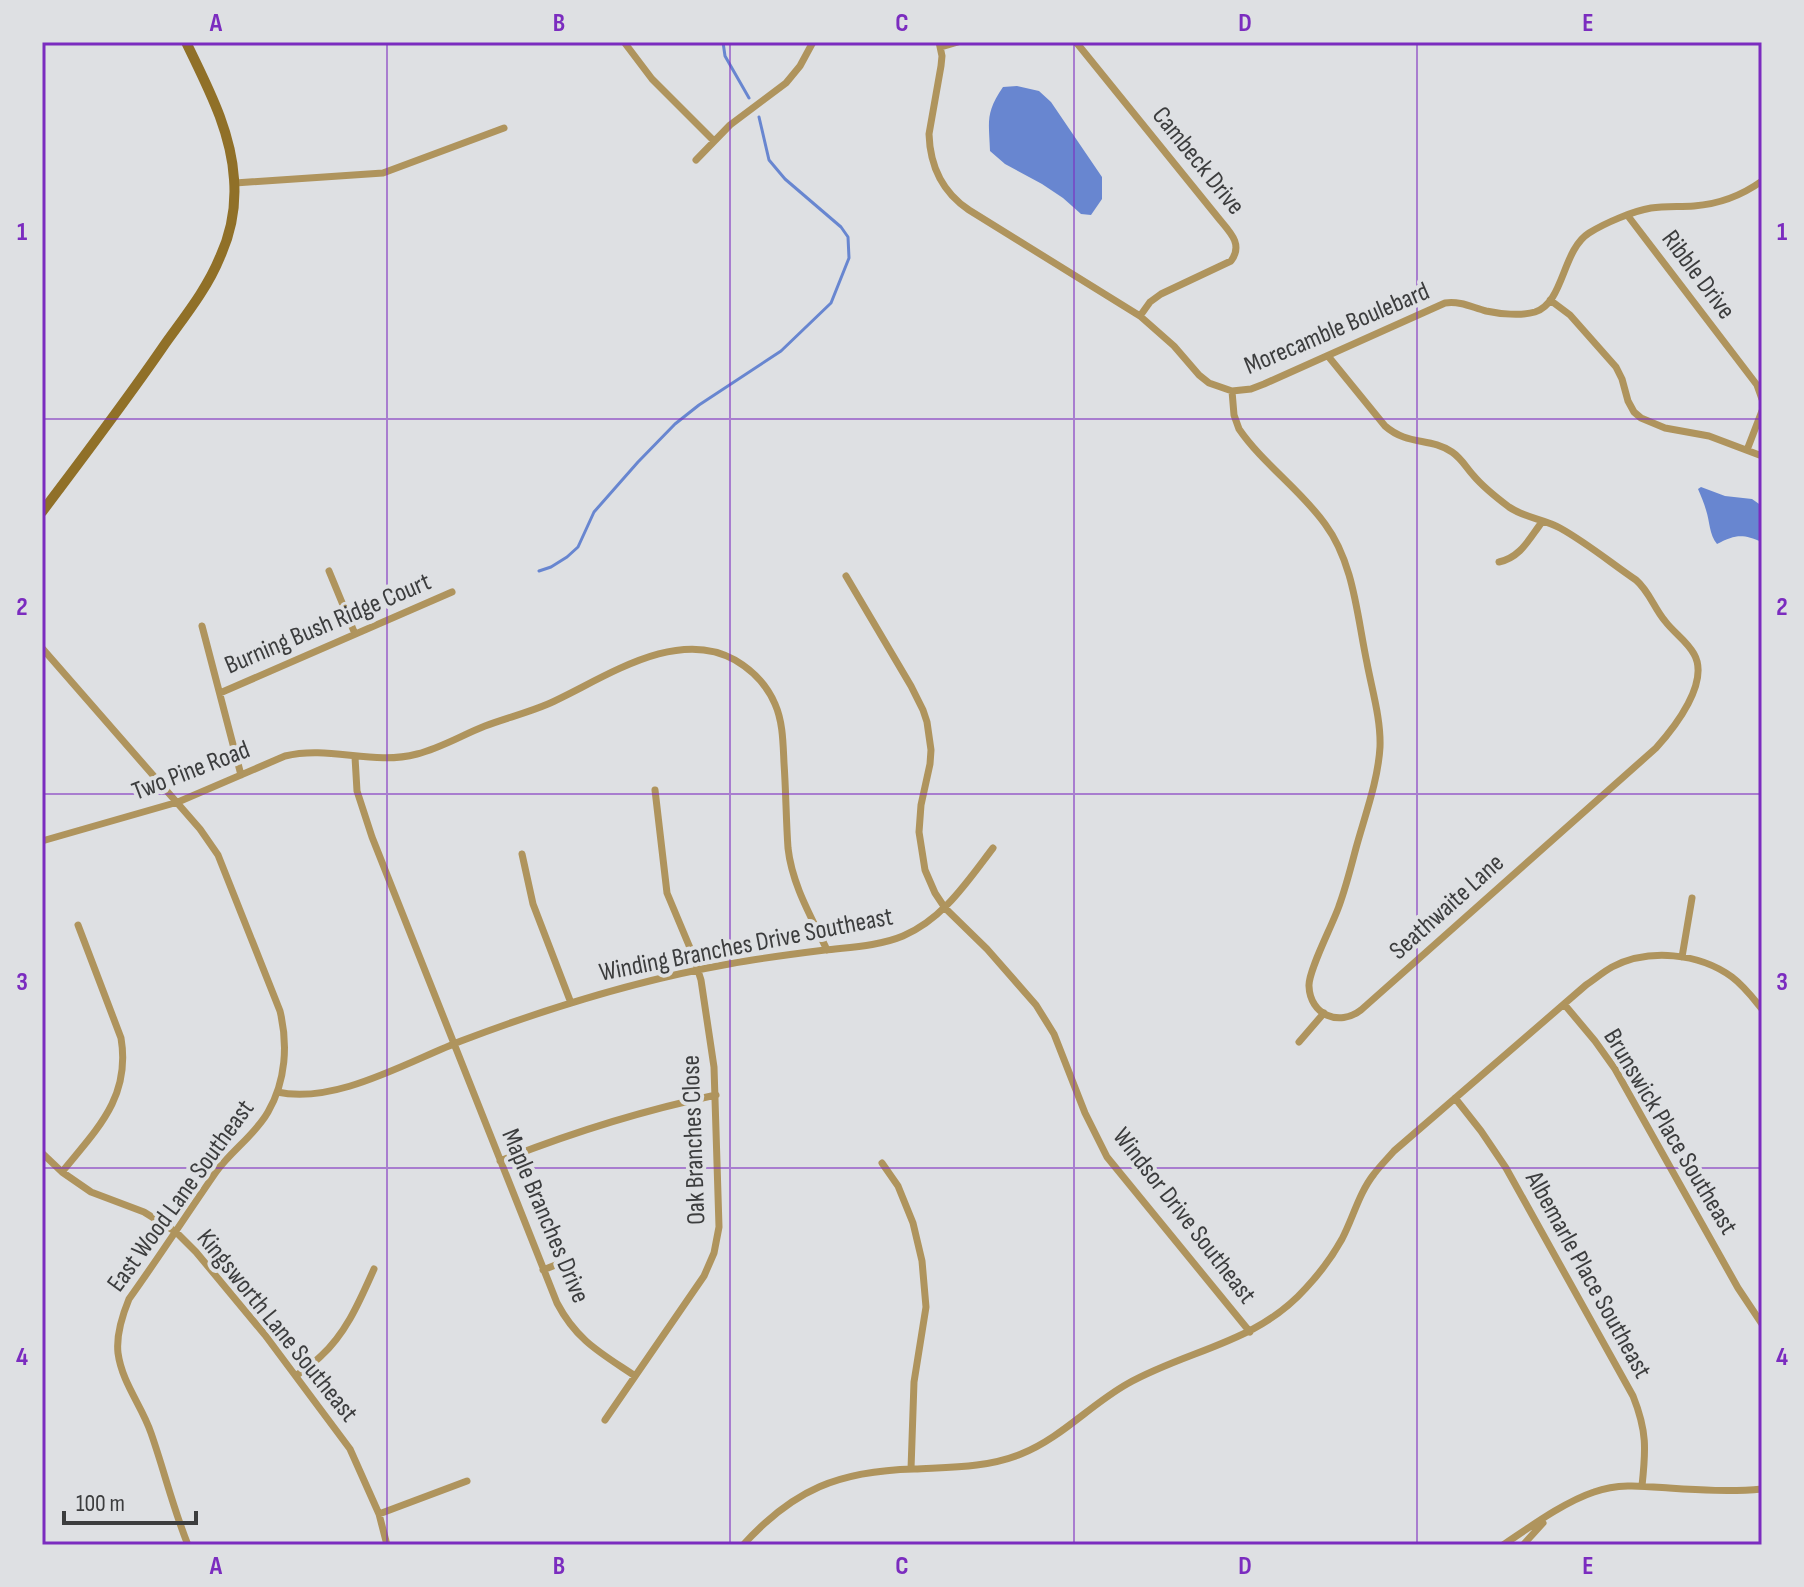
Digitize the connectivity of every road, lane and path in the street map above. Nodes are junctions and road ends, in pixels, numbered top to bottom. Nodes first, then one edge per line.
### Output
1 (186, 42) edge
2 (624, 42) edge
3 (813, 42) edge
4 (958, 42) edge
5 (1076, 42) edge
6 (940, 44) edge
7 (504, 128) dead end
8 (714, 141) junction
9 (696, 160) dead end
10 (1762, 181) edge
11 (235, 183) junction
12 (1628, 216) junction
13 (1550, 300) junction
14 (1140, 316) junction
15 (1328, 356) junction
16 (1232, 391) junction
17 (1762, 399) edge
18 (1762, 411) edge
19 (1747, 450) junction
20 (1762, 456) edge
21 (42, 512) edge
22 (1542, 522) junction
23 (1499, 562) dead end
24 (329, 571) dead end
25 (846, 576) dead end
26 (452, 592) dead end
27 (202, 626) dead end
28 (355, 634) junction
29 (42, 648) edge
30 (220, 693) junction
31 (355, 757) junction
32 (241, 775) junction
33 (655, 790) dead end
34 (178, 802) junction
35 (42, 841) edge
36 (993, 848) dead end
37 (522, 854) dead end
38 (1692, 898) dead end
39 (945, 908) junction
40 (78, 925) dead end
41 (827, 950) junction
42 (1682, 957) junction
43 (698, 970) junction
44 (571, 1003) junction
45 (1564, 1004) junction
46 (1762, 1009) edge
47 (1324, 1013) junction
48 (1299, 1042) dead end
49 (454, 1044) junction
50 (277, 1092) junction
51 (716, 1095) junction
52 (1455, 1098) junction
53 (42, 1153) edge
54 (500, 1161) junction
55 (882, 1163) dead end
56 (62, 1172) junction
57 (176, 1232) junction
58 (573, 1258) dead end
59 (374, 1269) dead end
60 (543, 1270) junction
61 (1762, 1324) edge
62 (1250, 1332) junction
63 (296, 1376) junction
64 (635, 1376) junction
65 (605, 1420) dead end
66 (911, 1469) junction
67 (467, 1481) dead end
68 (1642, 1486) junction
69 (1762, 1489) edge
70 (379, 1514) junction
71 (1549, 1516) junction
72 (188, 1545) edge
73 (387, 1545) edge
74 (743, 1545) edge
75 (1503, 1545) edge
76 (1523, 1545) edge

1 - 11 street
2 - 8 street
3 - 8 street
4 - 6 street
5 - 14 street, Cambeck Drive
6 - 14 street, Morecamble Boulebard
7 - 11 street
8 - 9 street
10 - 12 street
11 - 21 street
12 - 13 street
12 - 17 street, Ribble Drive
13 - 15 street, Morecamble Boulebard
13 - 19 street
14 - 16 street, Morecamble Boulebard
15 - 16 street, Morecamble Boulebard
15 - 22 street, Seathwaite Lane
16 - 47 street
18 - 19 street
19 - 20 street
22 - 23 street
22 - 47 street, Seathwaite Lane
24 - 28 street
25 - 39 street, Windsor Drive Southeast
26 - 28 street, Burning Bush Ridge Court
27 - 30 street
28 - 30 street, Burning Bush Ridge Court
29 - 34 street, East Wood Lane Southeast
30 - 32 street
31 - 32 street, Two Pine Road
31 - 41 street, Two Pine Road
31 - 49 street, Maple Branches Drive
32 - 34 street, Two Pine Road
33 - 43 street, Oak Branches Close
34 - 35 street, Two Pine Road
34 - 50 street, East Wood Lane Southeast
36 - 39 street, Winding Branches Drive Southeast
37 - 44 street
38 - 42 street
39 - 41 street, Winding Branches Drive Southeast
39 - 62 street, Windsor Drive Southeast
40 - 56 street
41 - 43 street, Winding Branches Drive Southeast
42 - 45 street
42 - 46 street
43 - 44 street, Winding Branches Drive Southeast
43 - 51 street, Oak Branches Close
44 - 49 street, Winding Branches Drive Southeast
45 - 52 street
45 - 61 street, Brunswick Place Southeast
47 - 48 street
49 - 50 street, Winding Branches Drive Southeast
49 - 54 street, Maple Branches Drive
50 - 57 street, East Wood Lane Southeast
51 - 54 street
51 - 64 street, Oak Branches Close
52 - 62 street
52 - 68 street, Albemarle Place Southeast
53 - 56 street, Kingsworth Lane Southeast
54 - 60 street, Maple Branches Drive
55 - 66 street
56 - 57 street, Kingsworth Lane Southeast
57 - 63 street, Kingsworth Lane Southeast
57 - 72 street, East Wood Lane Southeast
58 - 60 street
59 - 63 street
60 - 64 street, Maple Branches Drive
62 - 66 street
63 - 70 street, Kingsworth Lane Southeast
64 - 65 street, Oak Branches Close
66 - 74 street
67 - 70 street
68 - 69 street
68 - 71 street
70 - 73 street, Kingsworth Lane Southeast
71 - 75 street
71 - 76 street

